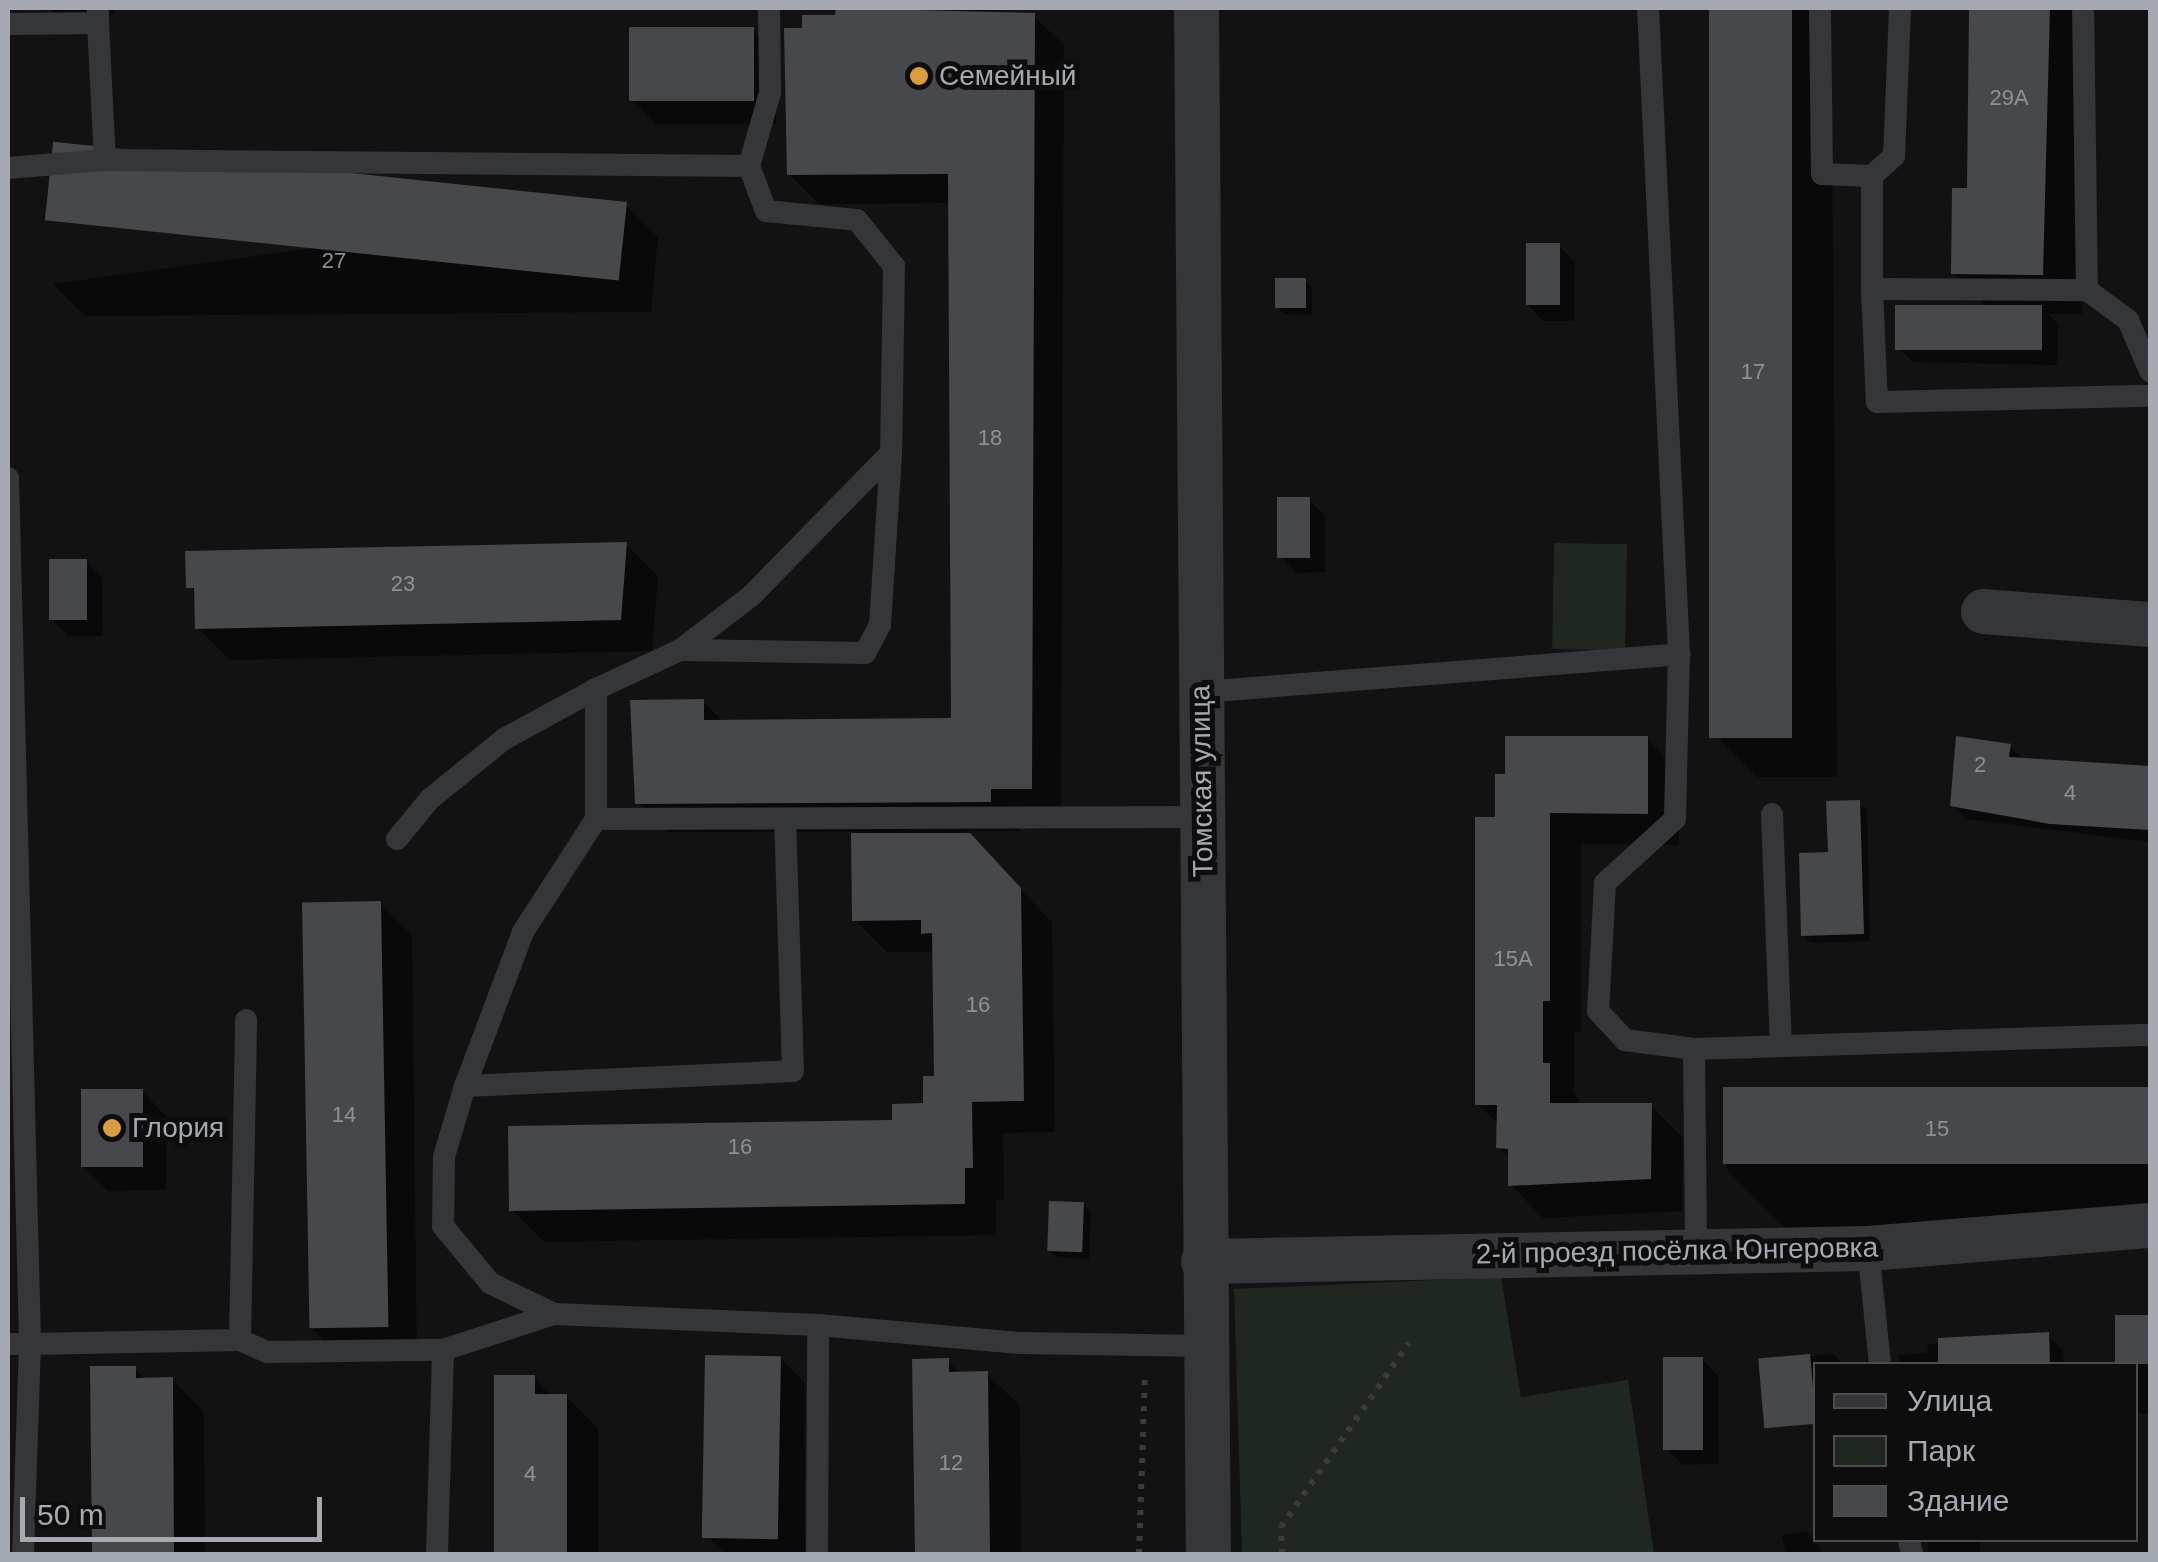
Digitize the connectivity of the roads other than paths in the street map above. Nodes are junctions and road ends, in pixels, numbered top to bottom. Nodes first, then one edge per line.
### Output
1 (769, 8) edge
2 (1196, 8) edge
3 (1648, 8) edge
4 (1820, 8) edge
5 (1900, 8) edge
6 (2083, 8) edge
7 (98, 15) edge
8 (8, 24) edge
9 (105, 160) junction
10 (750, 166) junction
11 (8, 168) edge
12 (1872, 176) junction
13 (1872, 289) junction
14 (2087, 290) junction
15 (2150, 370) edge
16 (2150, 396) edge
17 (891, 453) junction
18 (8, 478) edge
19 (1983, 611) dead end
20 (2150, 624) edge
21 (680, 650) junction
22 (1679, 654) junction
23 (596, 689) junction
24 (1201, 692) junction
25 (1772, 814) dead end
26 (1203, 817) junction
27 (596, 819) junction
28 (785, 822) junction
29 (398, 839) dead end
30 (246, 1020) dead end
31 (2150, 1035) edge
32 (1781, 1044) junction
33 (1694, 1049) junction
34 (464, 1086) junction
35 (2150, 1225) edge
36 (1868, 1248) junction
37 (1696, 1250) junction
38 (1204, 1261) junction
39 (554, 1314) junction
40 (818, 1325) junction
41 (240, 1340) junction
42 (19, 1344) edge
43 (1205, 1346) junction
44 (443, 1350) junction
45 (1880, 1362) edge
46 (23, 1554) edge
47 (437, 1554) edge
48 (817, 1554) edge
49 (1208, 1554) edge

1 - 10 lane
2 - 24 street, Томская улица
3 - 22 lane
4 - 12 lane
5 - 12 lane
6 - 14 lane
7 - 8 lane
7 - 9 lane
9 - 10 lane
9 - 11 lane
10 - 17 lane
12 - 13 lane
13 - 14 lane
13 - 16 lane
14 - 15 lane
17 - 21 lane
17 - 21 lane
18 - 42 lane
19 - 20 street
21 - 23 lane
22 - 24 lane
22 - 33 lane
23 - 27 lane
23 - 29 lane
24 - 26 street, Томская улица
25 - 32 lane
26 - 28 lane
26 - 38 street, Томская улица
27 - 28 lane
27 - 34 lane
28 - 34 lane
30 - 41 lane
31 - 32 lane
32 - 33 lane
33 - 37 lane
34 - 39 lane
35 - 36 street, 2-й проезд посёлка Юнгеровка
36 - 37 street, 2-й проезд посёлка Юнгеровка
36 - 45 lane
37 - 38 street, 2-й проезд посёлка Юнгеровка
38 - 43 street, Томская улица
39 - 40 lane
39 - 44 lane
40 - 43 lane
40 - 48 lane
41 - 42 lane
41 - 44 lane
42 - 46 lane
43 - 49 street, Томская улица
44 - 47 lane

